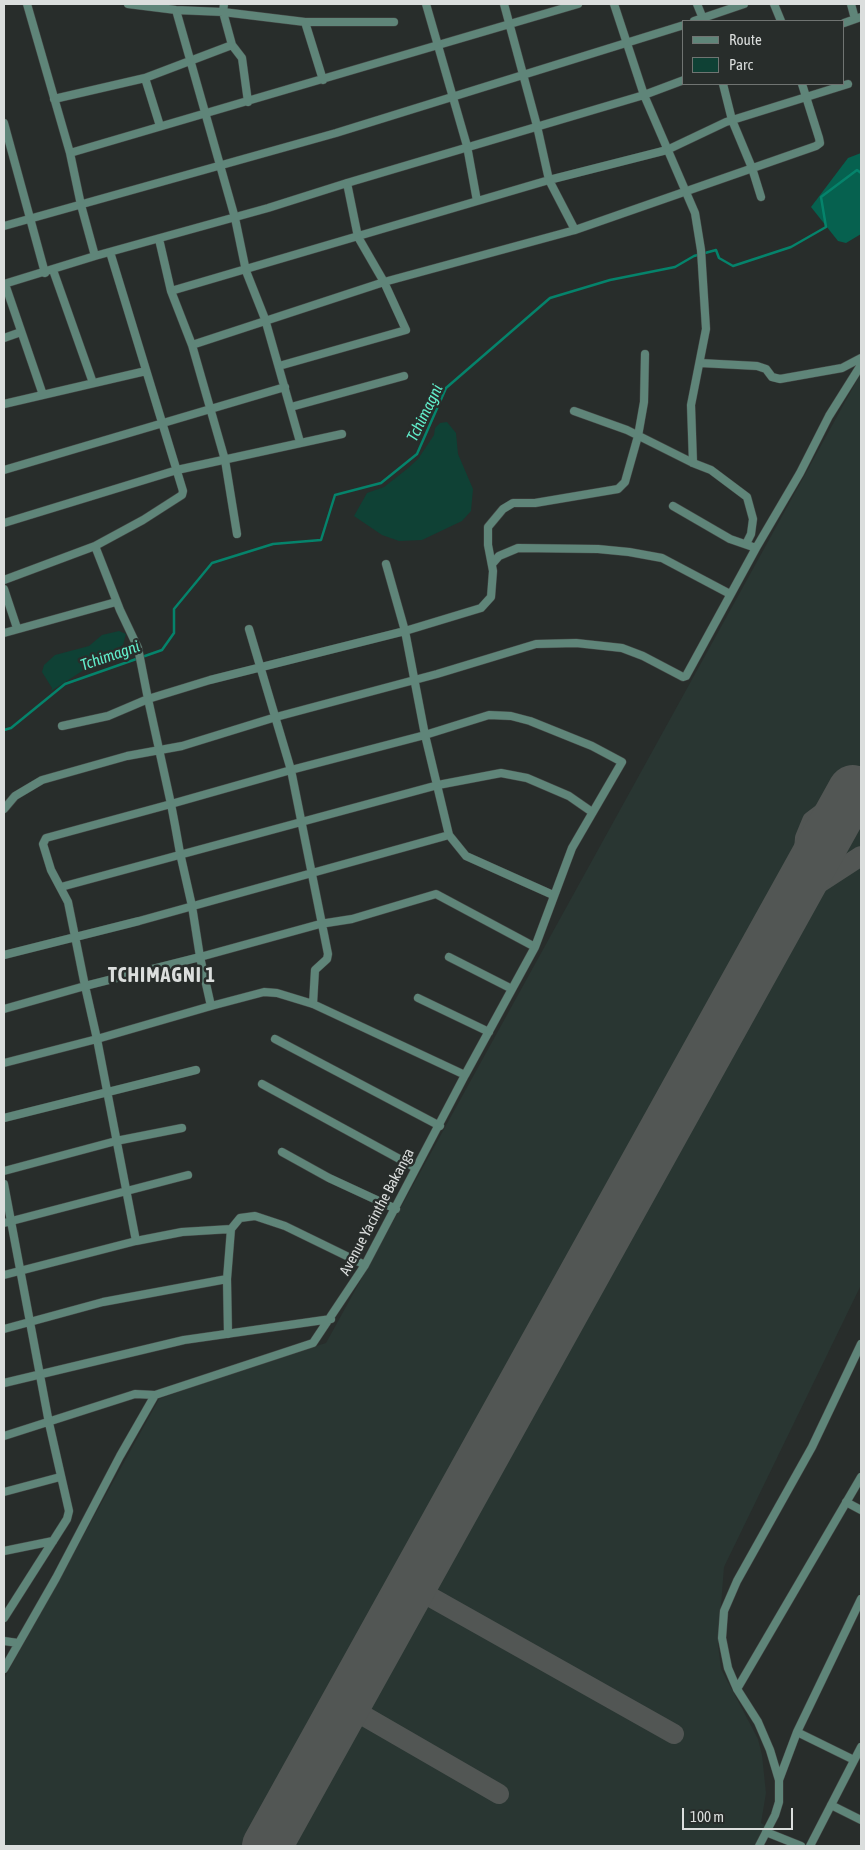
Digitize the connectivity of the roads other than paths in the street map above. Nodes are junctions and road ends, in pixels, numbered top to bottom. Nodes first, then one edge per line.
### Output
1 (27, 4) edge
2 (128, 4) edge
3 (426, 4) edge
4 (504, 4) edge
5 (578, 4) edge
6 (614, 4) edge
7 (697, 4) edge
8 (744, 4) edge
9 (774, 4) edge
10 (850, 4) edge
11 (224, 8) edge
12 (176, 10) junction
13 (858, 18) edge
14 (704, 20) edge
15 (781, 20) edge
16 (305, 22) junction
17 (394, 22) dead end
18 (845, 23) edge
19 (508, 24) junction
20 (682, 26) edge
21 (232, 44) junction
22 (627, 44) junction
23 (438, 45) junction
24 (191, 61) junction
25 (523, 75) junction
26 (145, 78) junction
27 (323, 80) junction
28 (682, 81) edge
29 (848, 84) dead end
30 (723, 85) edge
31 (802, 85) edge
32 (644, 95) junction
33 (452, 97) junction
34 (807, 98) junction
35 (54, 99) junction
36 (248, 102) junction
37 (206, 113) junction
38 (732, 120) junction
39 (4, 123) edge
40 (160, 126) junction
41 (537, 126) junction
42 (468, 146) junction
43 (667, 150) junction
44 (70, 153) junction
45 (220, 164) junction
46 (752, 168) junction
47 (549, 180) junction
48 (346, 183) junction
49 (684, 191) junction
50 (761, 197) dead end
51 (477, 201) junction
52 (81, 205) junction
53 (235, 218) junction
54 (30, 219) junction
55 (4, 226) edge
56 (575, 230) junction
57 (358, 237) junction
58 (159, 239) junction
59 (110, 252) junction
60 (95, 256) junction
61 (54, 270) junction
62 (246, 271) junction
63 (45, 273) junction
64 (384, 282) junction
65 (4, 284) edge
66 (171, 291) junction
67 (265, 319) junction
68 (21, 332) junction
69 (4, 338) edge
70 (192, 345) junction
71 (645, 354) dead end
72 (861, 358) edge
73 (700, 363) junction
74 (861, 365) edge
75 (279, 366) junction
76 (146, 371) junction
77 (404, 376) dead end
78 (93, 383) junction
79 (285, 387) junction
80 (43, 395) junction
81 (4, 404) edge
82 (291, 407) junction
83 (209, 410) junction
84 (574, 410) dead end
85 (162, 423) junction
86 (342, 434) dead end
87 (638, 436) junction
88 (300, 442) junction
89 (225, 460) junction
90 (693, 463) junction
91 (4, 470) edge
92 (177, 470) junction
93 (674, 506) dead end
94 (4, 523) edge
95 (238, 534) dead end
96 (746, 544) junction
97 (95, 546) junction
98 (756, 548) junction
99 (386, 564) dead end
100 (492, 564) junction
101 (4, 580) edge
102 (4, 589) edge
103 (730, 594) junction
104 (116, 602) junction
105 (17, 628) junction
106 (248, 629) dead end
107 (405, 631) junction
108 (4, 633) edge
109 (262, 666) junction
110 (414, 681) junction
111 (148, 699) junction
112 (276, 717) junction
113 (62, 726) dead end
114 (425, 735) junction
115 (159, 748) junction
116 (291, 770) junction
117 (438, 785) junction
118 (171, 804) junction
119 (4, 809) edge
120 (592, 812) junction
121 (301, 822) junction
122 (449, 835) junction
123 (180, 853) junction
124 (310, 872) junction
125 (61, 888) junction
126 (553, 895) junction
127 (192, 906) junction
128 (320, 924) junction
129 (75, 936) junction
130 (534, 947) junction
131 (4, 955) edge
132 (200, 957) junction
133 (449, 957) dead end
134 (85, 986) junction
135 (512, 989) junction
136 (418, 998) dead end
137 (313, 1004) junction
138 (211, 1006) junction
139 (4, 1009) edge
140 (489, 1032) junction
141 (97, 1039) junction
142 (275, 1039) dead end
143 (4, 1063) edge
144 (196, 1070) dead end
145 (465, 1075) junction
146 (262, 1084) dead end
147 (107, 1091) junction
148 (4, 1118) edge
149 (440, 1126) junction
150 (182, 1128) dead end
151 (116, 1141) junction
152 (282, 1152) dead end
153 (416, 1168) junction
154 (4, 1171) edge
155 (188, 1175) dead end
156 (4, 1184) edge
157 (126, 1192) junction
158 (396, 1209) junction
159 (8, 1222) edge
160 (231, 1229) junction
161 (136, 1241) junction
162 (366, 1265) junction
163 (21, 1270) junction
164 (4, 1275) edge
165 (226, 1279) junction
166 (330, 1319) junction
167 (30, 1322) junction
168 (4, 1329) edge
169 (228, 1334) junction
170 (861, 1344) edge
171 (40, 1372) junction
172 (4, 1382) edge
173 (155, 1395) junction
174 (49, 1423) junction
175 (4, 1436) edge
176 (60, 1477) junction
177 (861, 1477) edge
178 (4, 1492) edge
179 (846, 1502) junction
180 (861, 1510) edge
181 (53, 1541) junction
182 (4, 1551) edge
183 (861, 1599) edge
184 (4, 1618) edge
185 (4, 1641) edge
186 (18, 1643) junction
187 (4, 1669) edge
188 (737, 1689) junction
189 (797, 1732) junction
190 (860, 1751) edge
191 (854, 1760) junction
192 (778, 1780) junction
193 (831, 1805) junction
194 (861, 1820) edge
195 (766, 1832) junction
196 (759, 1846) edge
197 (801, 1846) edge
198 (810, 1846) edge

1 - 35 street
2 - 12 street
3 - 23 street
4 - 19 street
5 - 19 street
6 - 22 street
7 - 14 street
8 - 14 street
9 - 15 street
10 - 13 street
11 - 12 street
11 - 16 street
11 - 21 street
12 - 24 street
13 - 18 street
16 - 17 street
16 - 27 street
19 - 23 street
19 - 25 street
20 - 22 street
21 - 24 street
21 - 36 street
22 - 25 street
22 - 32 street
23 - 27 street
23 - 33 street
24 - 26 street
24 - 37 street
25 - 33 street
25 - 41 street
26 - 35 street
26 - 40 street
27 - 36 street
28 - 32 street
29 - 34 street
30 - 38 street
31 - 34 street
32 - 41 street
32 - 43 street
33 - 42 street
33 - 45 street
34 - 38 street
34 - 46 street
35 - 44 street
36 - 37 street
37 - 40 street
37 - 45 street
38 - 43 street
38 - 46 street
39 - 54 street
40 - 44 street
41 - 42 street
41 - 47 street
42 - 48 street
42 - 51 street
43 - 47 street
43 - 49 street
44 - 52 street
45 - 52 street
45 - 53 street
46 - 49 street
46 - 50 street
47 - 51 street
47 - 56 street
48 - 53 street
48 - 57 street
49 - 56 street
49 - 73 street
51 - 57 street
52 - 54 street
52 - 60 street
53 - 58 street
53 - 62 street
54 - 55 street
54 - 63 street
56 - 64 street
57 - 62 street
57 - 64 street
58 - 59 street
58 - 66 street
59 - 60 street
59 - 76 street
60 - 61 street
61 - 63 street
61 - 78 street
62 - 66 street
62 - 67 street
63 - 65 street
64 - 67 street
64 - 75 street
65 - 68 street
66 - 70 street
67 - 70 street
67 - 75 street
68 - 69 street
68 - 80 street
70 - 83 street
71 - 87 street
72 - 73 street
73 - 90 street
74 - 98 street
75 - 79 street
76 - 78 street
76 - 85 street
77 - 82 street
78 - 80 street
79 - 82 street
79 - 83 street
80 - 81 street
82 - 88 street
83 - 85 street
83 - 89 street
84 - 87 street
85 - 91 street
85 - 92 street
86 - 88 street
87 - 90 street
87 - 100 street
88 - 89 street
89 - 92 street
89 - 95 street
90 - 96 street
92 - 94 street
92 - 97 street
93 - 96 street
96 - 98 street
97 - 101 street
97 - 104 street
98 - 103 street
99 - 107 street
100 - 103 street
100 - 107 street
102 - 105 street
103 - 110 street
104 - 105 street
104 - 111 street
105 - 108 street
106 - 109 street
107 - 109 street
107 - 110 street
109 - 111 street
109 - 112 street
110 - 112 street
110 - 114 street
111 - 113 street
111 - 115 street
112 - 115 street
112 - 116 street
114 - 116 street
114 - 117 street
114 - 120 street
115 - 118 street
115 - 119 street
116 - 118 street
116 - 121 street
117 - 120 street
117 - 121 street
117 - 122 street
118 - 123 street
118 - 125 street
120 - 126 street
121 - 123 street
121 - 124 street
122 - 124 street
122 - 126 street
123 - 125 street
123 - 127 street
124 - 127 street
124 - 128 street
125 - 129 street
126 - 130 street, Avenue Yacinthe Bakanga
127 - 129 street
127 - 132 street
128 - 130 street
128 - 132 street
128 - 137 street
129 - 131 street
129 - 134 street
130 - 135 street, Avenue Yacinthe Bakanga
132 - 134 street
132 - 138 street
133 - 135 street
134 - 139 street
134 - 141 street
135 - 140 street, Avenue Yacinthe Bakanga
136 - 140 street
137 - 138 street
137 - 145 street
138 - 141 street
140 - 145 street, Avenue Yacinthe Bakanga
141 - 143 street
141 - 147 street
142 - 149 street
144 - 147 street
145 - 149 street, Avenue Yacinthe Bakanga
146 - 153 street
147 - 148 street
147 - 151 street
149 - 153 street, Avenue Yacinthe Bakanga
150 - 151 street
151 - 154 street
151 - 157 street
152 - 158 street
153 - 158 street, Avenue Yacinthe Bakanga
155 - 157 street
156 - 159 street
157 - 159 street
157 - 161 street
158 - 162 street, Avenue Yacinthe Bakanga
159 - 163 street
160 - 161 street
160 - 162 street
160 - 165 street
161 - 163 street
162 - 166 street, Avenue Yacinthe Bakanga
163 - 164 street
163 - 167 street
165 - 167 street
165 - 169 street
166 - 169 street
166 - 173 street, Avenue Yacinthe Bakanga
167 - 168 street
167 - 171 street
169 - 171 street
170 - 188 street
171 - 172 street
171 - 174 street
173 - 174 street
173 - 186 street
174 - 175 street
174 - 176 street
176 - 178 street
176 - 181 street
177 - 179 street
179 - 180 street
179 - 188 street
181 - 182 street
181 - 184 street
183 - 189 street
185 - 186 street
186 - 187 street
188 - 192 street
189 - 191 street
189 - 192 street
190 - 191 street
191 - 193 street
192 - 195 street
193 - 194 street
193 - 198 street
195 - 196 street
195 - 197 street

